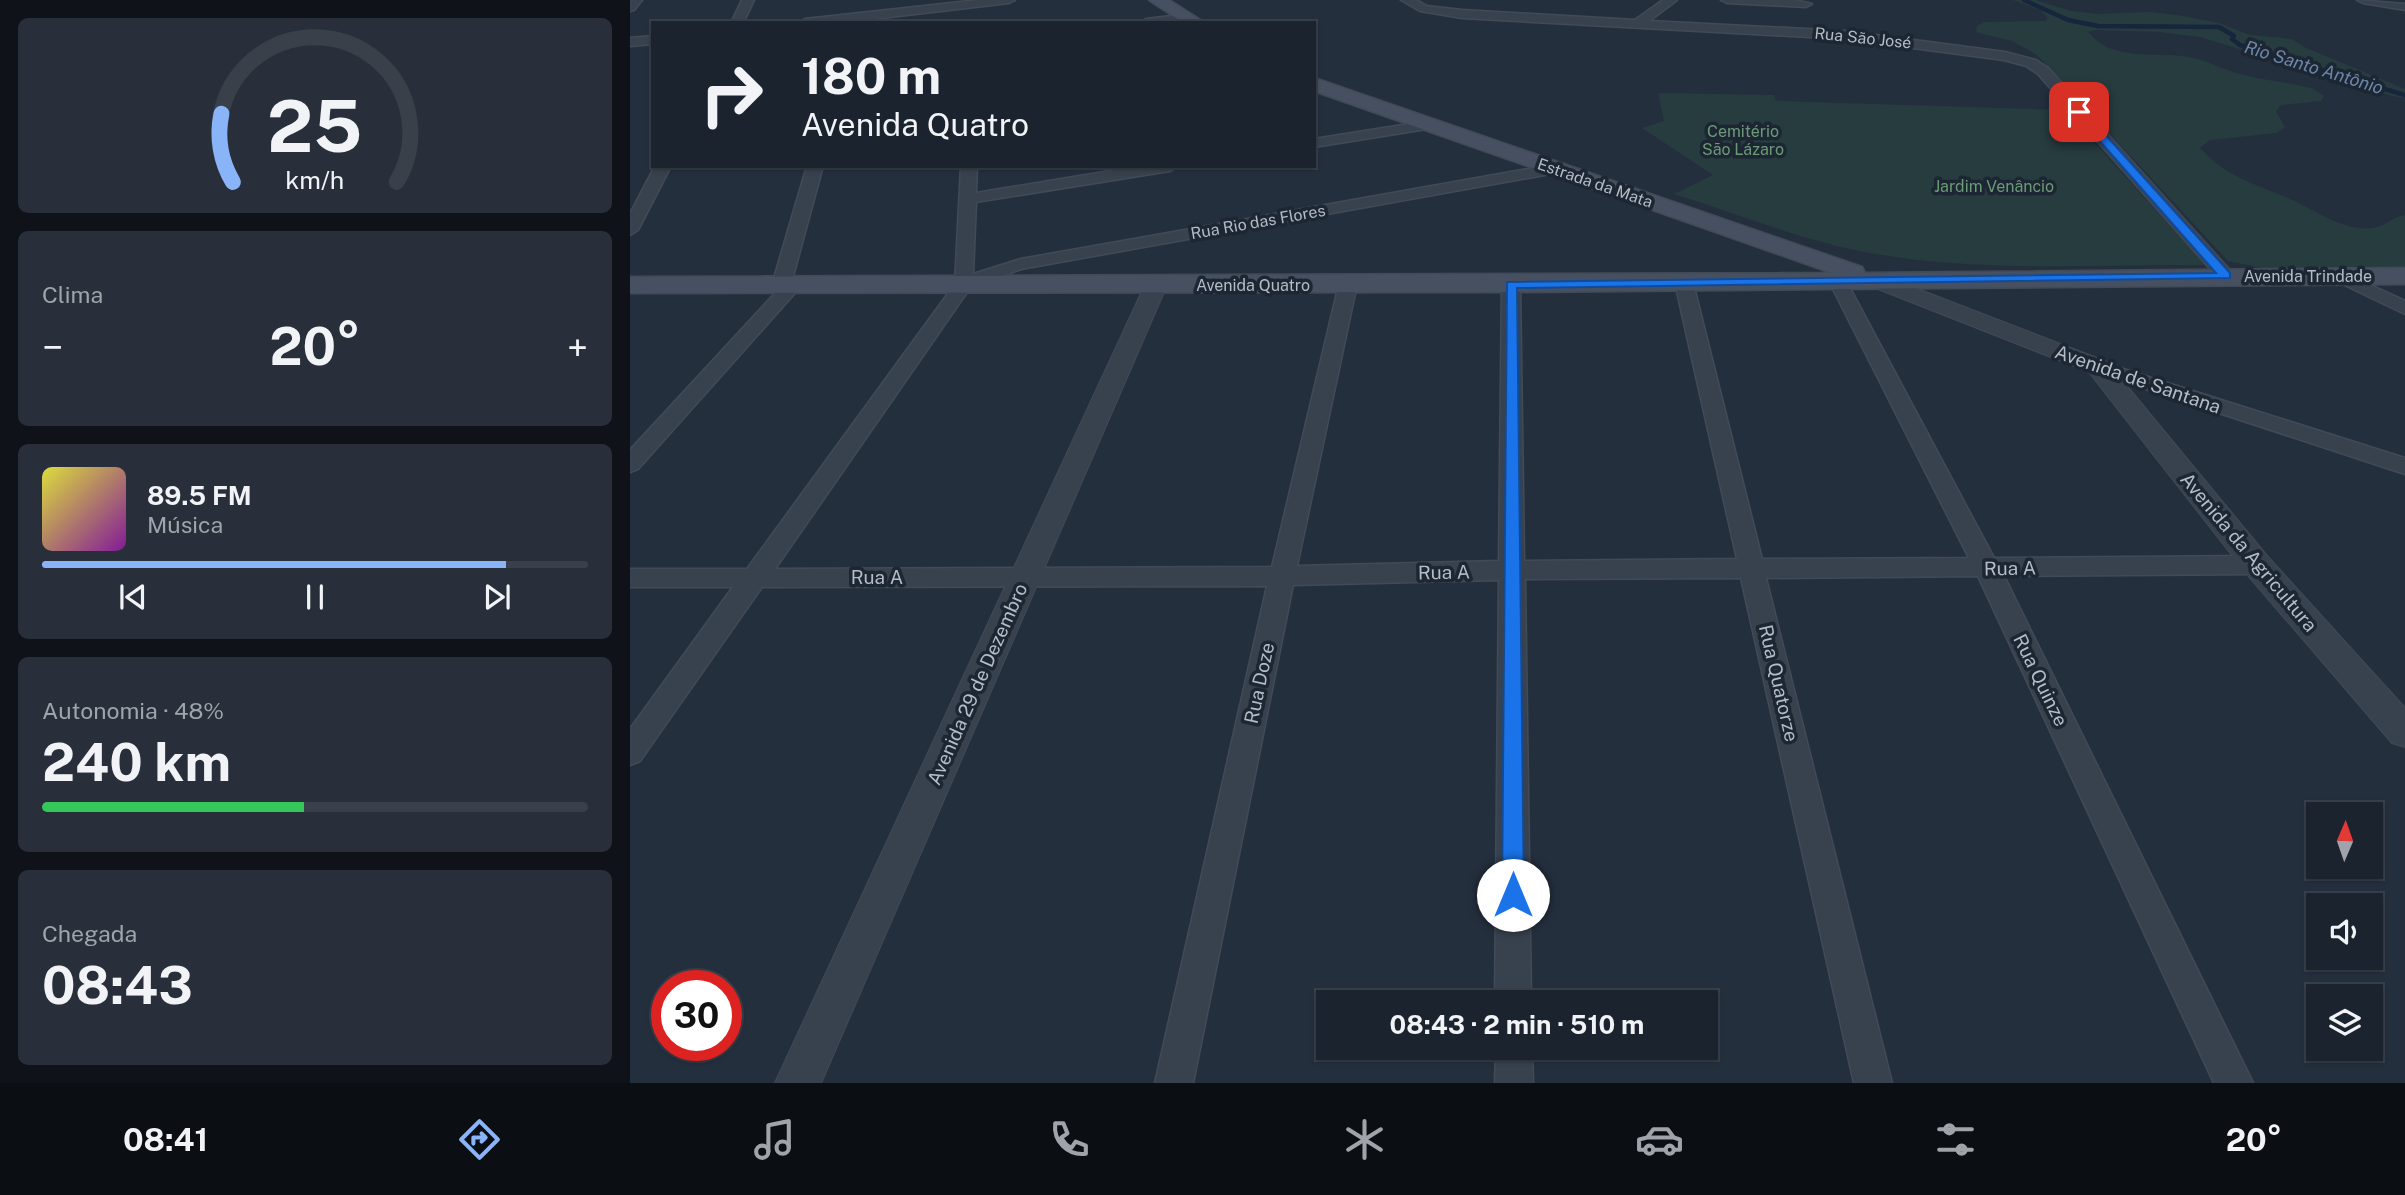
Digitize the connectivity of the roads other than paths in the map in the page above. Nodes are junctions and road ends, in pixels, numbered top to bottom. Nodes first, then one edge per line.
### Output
1 (636, 0) edge
2 (748, 0) edge
3 (863, 0) edge
4 (1009, 0) edge
5 (1157, 0) edge
6 (1408, 0) edge
7 (1671, 0) edge
8 (1727, 0) edge
9 (2364, 0) edge
10 (1806, 4) dead end
11 (976, 6) edge
12 (2405, 7) edge
13 (630, 8) edge
14 (858, 20) edge
15 (1193, 20) edge
16 (738, 21) edge
17 (840, 21) edge
18 (1635, 25) junction
19 (651, 40) edge
20 (630, 42) edge
21 (1316, 85) edge
22 (1428, 125) junction
23 (1316, 143) edge
24 (662, 168) edge
25 (815, 168) edge
26 (969, 168) edge
27 (1158, 168) edge
28 (1556, 169) junction
29 (967, 199) junction
30 (630, 230) edge
31 (2226, 276) junction
32 (2342, 276) junction
33 (2405, 276) edge
34 (1876, 280) junction
35 (1838, 281) junction
36 (1684, 283) junction
37 (1348, 284) junction
38 (1511, 284) junction
39 (630, 285) edge
40 (787, 285) junction
41 (964, 285) junction
42 (1156, 285) junction
43 (2405, 308) edge
44 (2098, 368) junction
45 (630, 464) edge
46 (2405, 466) edge
47 (2257, 565) junction
48 (1752, 568) junction
49 (1987, 568) junction
50 (1512, 570) junction
51 (1282, 576) junction
52 (756, 577) junction
53 (630, 578) edge
54 (1024, 578) junction
55 (2405, 732) edge
56 (630, 752) edge
57 (1513, 990) edge
58 (1514, 1060) edge
59 (798, 1083) edge
60 (1174, 1083) edge
61 (1514, 1083) edge
62 (1873, 1083) edge
63 (2234, 1083) edge

1 - 13 street
2 - 16 street
3 - 14 street
4 - 11 street
5 - 15 main road
6 - 18 street, Rua São José
7 - 18 street
8 - 10 street
9 - 12 street
11 - 14 street
14 - 17 street
18 - 31 street, Rua São José
19 - 20 street
21 - 22 main road, Estrada da Mata
22 - 23 street
22 - 28 main road, Estrada da Mata
24 - 30 street
25 - 40 street
26 - 29 street
27 - 29 street
28 - 34 main road, Estrada da Mata
28 - 41 street, Rua Rio das Flores
29 - 41 street
31 - 32 main road, Avenida Trindade
31 - 34 main road, Avenida Trindade
32 - 33 main road, Avenida Trindade
32 - 43 street
34 - 35 main road, Avenida Quatro
34 - 44 street, Avenida de Santana
35 - 36 main road, Avenida Quatro
35 - 49 street, Rua Quinze
36 - 38 main road, Avenida Quatro
36 - 48 street, Rua Quatorze
37 - 38 main road, Avenida Quatro
37 - 42 main road, Avenida Quatro
37 - 51 street, Rua Doze
38 - 50 street
39 - 40 main road, Avenida Quatro
40 - 41 main road, Avenida Quatro
40 - 45 street
41 - 42 main road, Avenida Quatro
41 - 52 street
42 - 54 street, Avenida 29 de Dezembro
44 - 46 street, Avenida de Santana
44 - 47 street, Avenida da Agricultura
47 - 49 street, Rua A
47 - 55 street, Avenida da Agricultura
48 - 49 street, Rua A
48 - 50 street, Rua A
48 - 62 street, Rua Quatorze
49 - 63 street, Rua Quinze
50 - 51 street, Rua A
50 - 57 street
51 - 54 street, Rua A
51 - 60 street, Rua Doze
52 - 53 street, Rua A
52 - 54 street, Rua A
52 - 56 street
54 - 59 street, Avenida 29 de Dezembro
58 - 61 street

